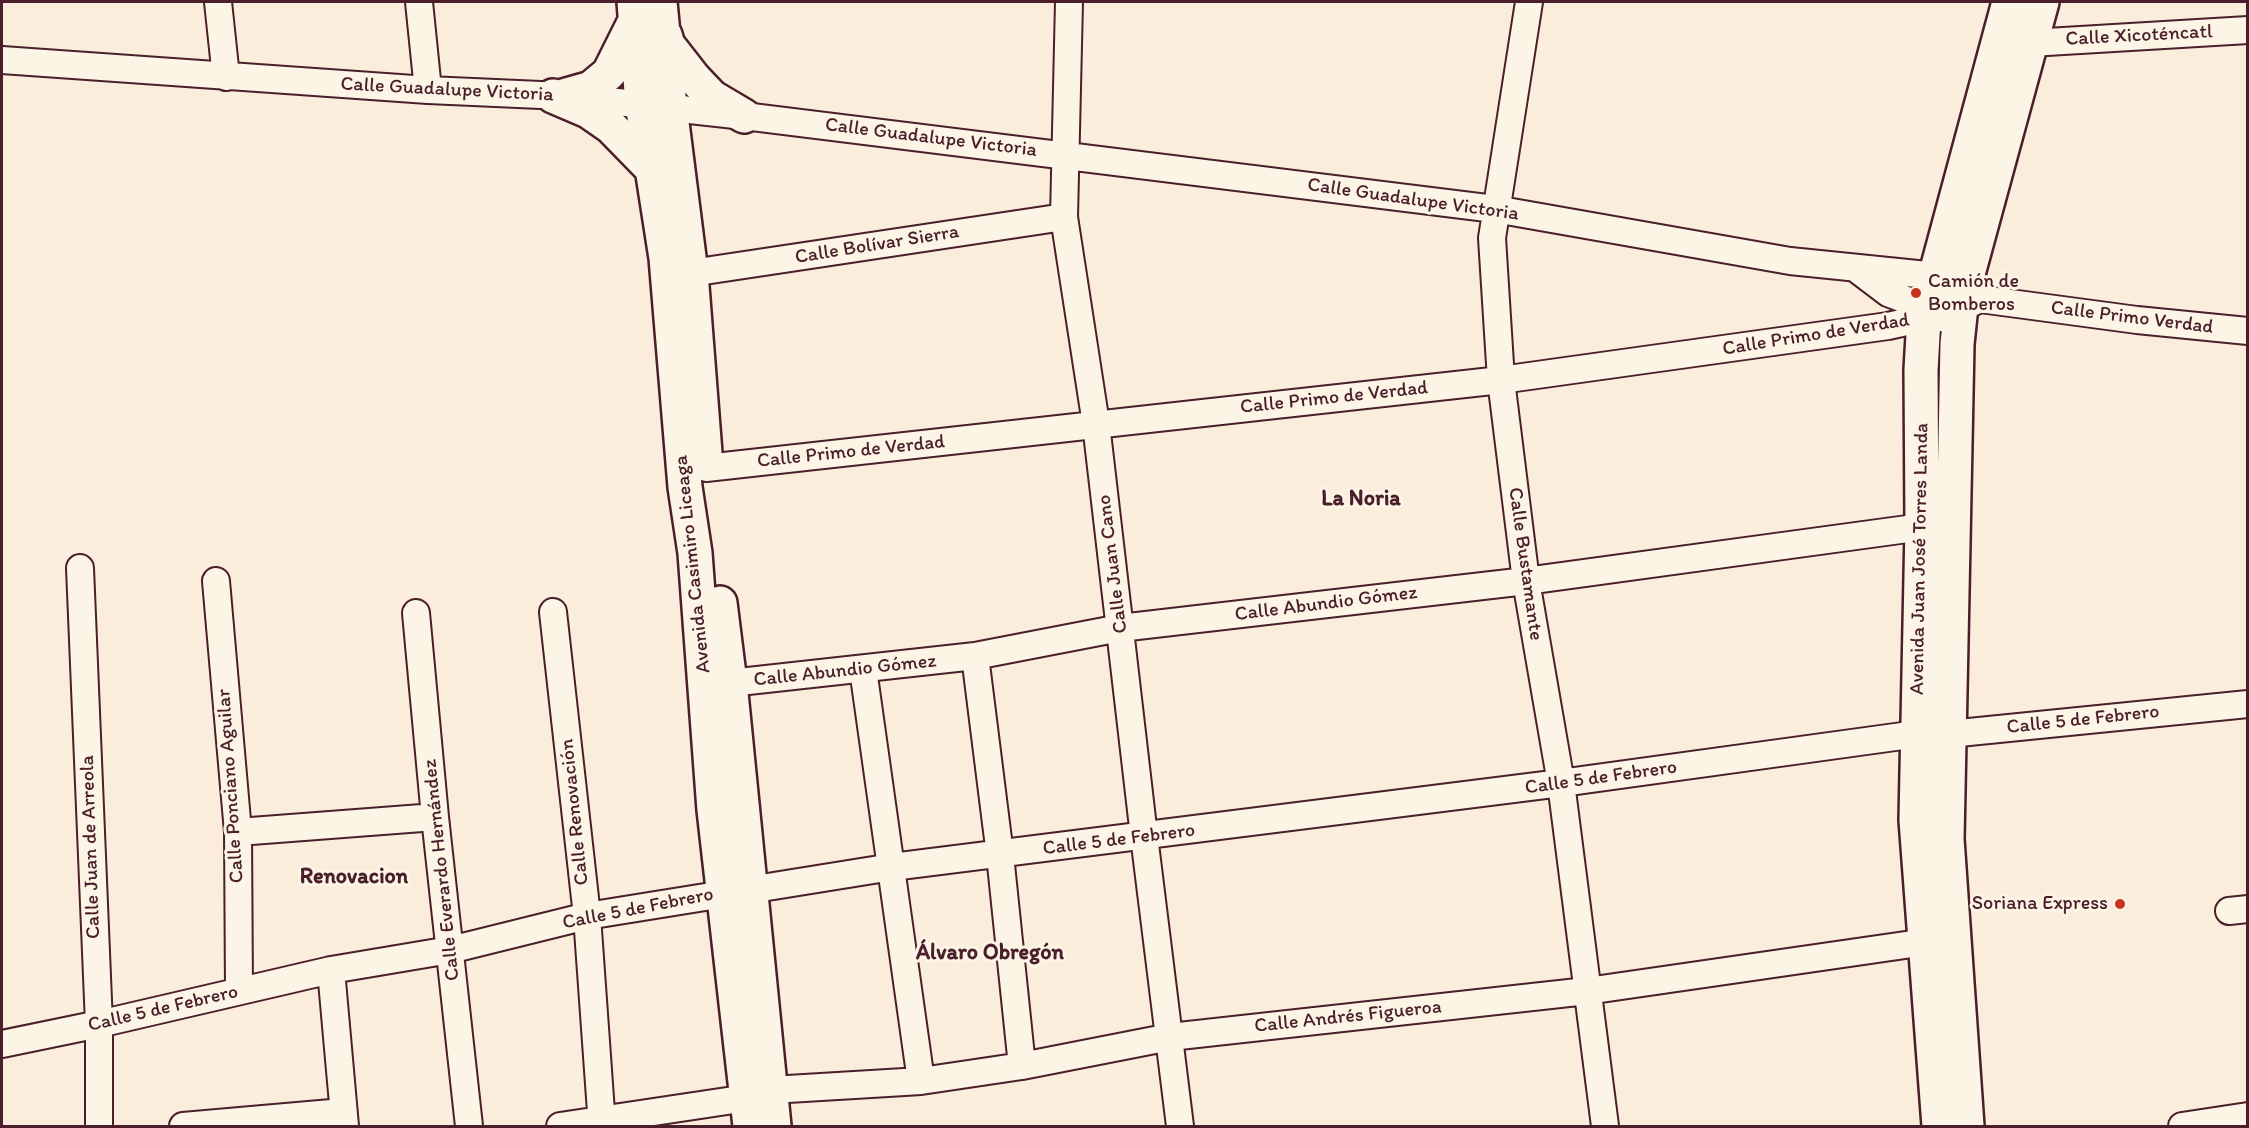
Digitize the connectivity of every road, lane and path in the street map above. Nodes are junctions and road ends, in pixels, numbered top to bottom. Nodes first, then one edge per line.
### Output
1 (218, 2) edge
2 (419, 2) edge
3 (1069, 2) edge
4 (1529, 2) edge
5 (2009, 2) edge
6 (2042, 2) edge
7 (648, 12) edge
8 (2247, 30) edge
9 (2030, 42) junction
10 (2, 60) edge
11 (226, 77) junction
12 (428, 90) junction
13 (558, 96) junction
14 (656, 105) junction
15 (744, 116) junction
16 (1065, 155) junction
17 (652, 169) junction
18 (1495, 209) junction
19 (1064, 216) junction
20 (1854, 268) junction
21 (691, 273) junction
22 (1961, 296) junction
23 (1926, 313) junction
24 (2247, 331) edge
25 (1501, 380) junction
26 (1096, 424) junction
27 (706, 468) junction
28 (1922, 527) junction
29 (80, 568) dead end
30 (216, 581) dead end
31 (1526, 581) junction
32 (553, 612) dead end
33 (416, 613) dead end
34 (1120, 628) junction
35 (975, 656) junction
36 (863, 669) junction
37 (730, 684) junction
38 (2247, 704) edge
39 (1933, 734) junction
40 (1561, 783) junction
41 (435, 817) junction
42 (238, 832) junction
43 (1144, 836) junction
44 (1000, 855) junction
45 (892, 867) junction
46 (736, 892) junction
47 (587, 916) junction
48 (1926, 942) junction
49 (450, 950) junction
50 (330, 970) junction
51 (239, 991) junction
52 (1587, 991) junction
53 (99, 1024) junction
54 (1170, 1037) junction
55 (2, 1044) edge
56 (1022, 1066) junction
57 (921, 1081) junction
58 (756, 1105) edge
59 (2247, 1116) edge
60 (344, 1119) edge
61 (602, 1123) edge
62 (99, 1126) edge
63 (183, 1126) edge
64 (469, 1126) edge
65 (560, 1126) edge
66 (774, 1126) edge
67 (1180, 1126) edge
68 (1605, 1126) edge
69 (1939, 1126) edge
70 (1967, 1126) edge
71 (2182, 1126) edge

1 - 11 street
2 - 12 street
3 - 16 street, Calle Juan Cano
4 - 18 street, Calle Bustamante
5 - 22 main road, Avenida Juan José Torres Landa
6 - 9 main road, Avenida Juan José Torres Landa
7 - 13 main road
7 - 14 main road, Avenida Casimiro Liceaga
7 - 15 main road
8 - 9 street, Calle Xicoténcatl
9 - 22 main road, Avenida Juan José Torres Landa
10 - 11 street, Calle Guadalupe Victoria
11 - 12 street, Calle Guadalupe Victoria
12 - 13 street, Calle Guadalupe Victoria
13 - 14 street, Calle Guadalupe Victoria
13 - 17 main road
14 - 15 street, Calle Guadalupe Victoria
14 - 17 main road, Avenida Casimiro Liceaga
14 - 21 main road, Avenida Casimiro Liceaga
15 - 16 street, Calle Guadalupe Victoria
16 - 18 street, Calle Guadalupe Victoria
16 - 19 street, Calle Juan Cano
17 - 46 main road, Avenida Casimiro Liceaga
18 - 20 street, Calle Guadalupe Victoria
18 - 25 street, Calle Bustamante
19 - 21 street, Calle Bolívar Sierra
19 - 26 street, Calle Juan Cano
20 - 22 street, Calle Guadalupe Victoria
20 - 23 street
21 - 27 main road, Avenida Casimiro Liceaga
22 - 23 main road, Avenida Juan José Torres Landa
22 - 24 street, Calle Primo Verdad
22 - 39 main road, Avenida Juan José Torres Landa
23 - 25 street, Calle Primo de Verdad
23 - 28 main road, Avenida Juan José Torres Landa
25 - 26 street, Calle Primo de Verdad
25 - 31 street, Calle Bustamante
26 - 27 street, Calle Primo de Verdad
26 - 34 street, Calle Juan Cano
27 - 37 main road, Avenida Casimiro Liceaga
28 - 31 street, Calle Abundio Gómez
28 - 39 main road, Avenida Juan José Torres Landa
29 - 53 street, Calle Juan de Arreola
30 - 42 street, Calle Ponciano Aguilar
31 - 34 street, Calle Abundio Gómez
31 - 40 street, Calle Bustamante
32 - 47 street, Calle Renovación
33 - 41 street, Calle Everardo Hernández
34 - 35 street, Calle Abundio Gómez
34 - 43 street, Calle Juan Cano
35 - 36 street, Calle Abundio Gómez
35 - 44 street
36 - 37 street, Calle Abundio Gómez
36 - 45 street
37 - 46 main road, Avenida Casimiro Liceaga
38 - 39 street, Calle 5 de Febrero
39 - 40 street, Calle 5 de Febrero
39 - 48 main road, Avenida Juan José Torres Landa
39 - 70 main road, Avenida Juan José Torres Landa
40 - 43 street, Calle 5 de Febrero
40 - 52 street, Calle Bustamante
41 - 42 street
41 - 49 street, Calle Everardo Hernández
42 - 51 street, Calle Ponciano Aguilar
43 - 44 street, Calle 5 de Febrero
43 - 54 street, Calle Juan Cano
44 - 45 street, Calle 5 de Febrero
44 - 56 street
45 - 46 street, Calle 5 de Febrero
45 - 57 street
46 - 47 street, Calle 5 de Febrero
46 - 58 main road, Avenida Casimiro Liceaga
47 - 49 street, Calle 5 de Febrero
47 - 61 street, Calle Renovación
48 - 52 street, Calle Andrés Figueroa
48 - 69 main road, Avenida Juan José Torres Landa
49 - 50 street, Calle 5 de Febrero
49 - 64 street, Calle Everardo Hernández
50 - 51 street, Calle 5 de Febrero
50 - 60 street
51 - 53 street, Calle 5 de Febrero
52 - 54 street, Calle Andrés Figueroa
52 - 68 street, Calle Bustamante
53 - 55 street, Calle 5 de Febrero
53 - 62 street, Calle Juan de Arreola
54 - 56 street, Calle Andrés Figueroa
54 - 67 street, Calle Juan Cano
56 - 57 street, Calle Andrés Figueroa
57 - 58 street, Calle Andrés Figueroa
58 - 61 street, Calle Andrés Figueroa
58 - 66 main road, Avenida Casimiro Liceaga
59 - 71 street
60 - 63 street
61 - 65 street, Calle Andrés Figueroa

